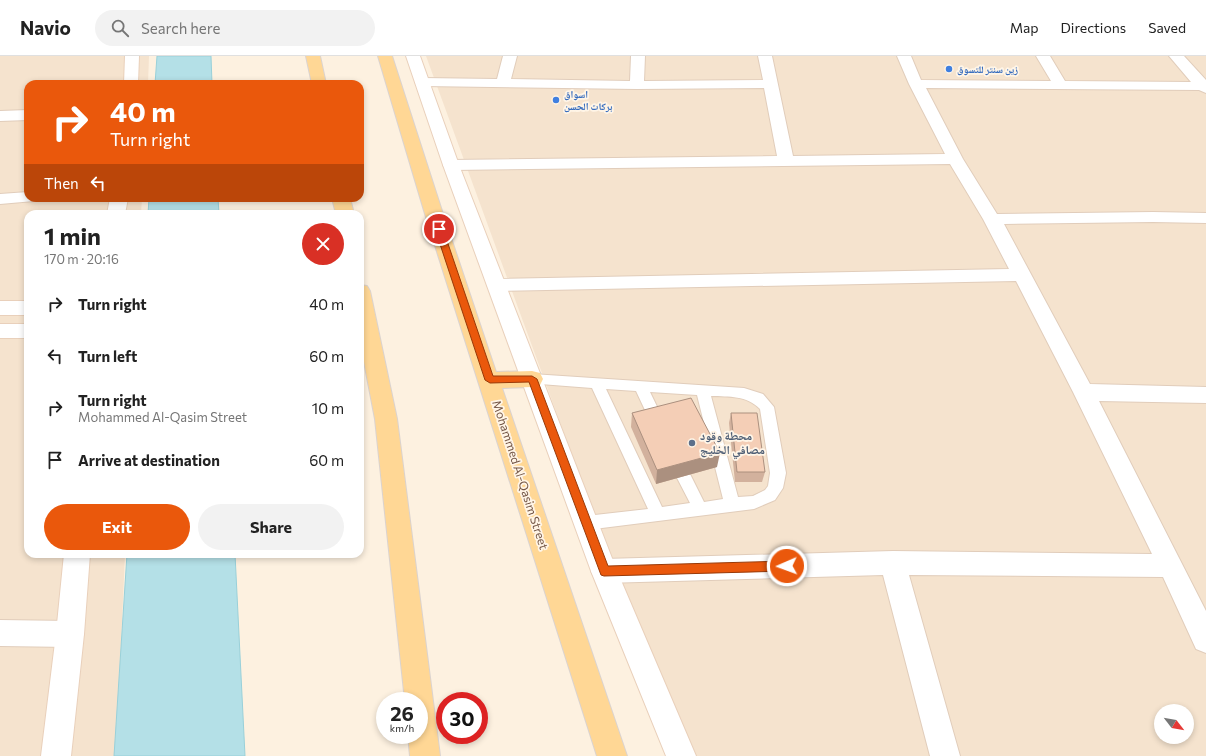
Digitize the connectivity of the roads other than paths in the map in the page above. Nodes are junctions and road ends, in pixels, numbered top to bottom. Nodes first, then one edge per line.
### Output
1 (132, 56) edge
2 (313, 56) edge
3 (385, 56) edge
4 (412, 56) edge
5 (510, 56) edge
6 (638, 56) edge
7 (764, 56) edge
8 (904, 56) edge
9 (1043, 56) edge
10 (1176, 56) edge
11 (131, 80) edge
12 (318, 80) edge
13 (422, 82) junction
14 (503, 84) junction
15 (769, 84) junction
16 (916, 84) junction
17 (637, 85) junction
18 (1061, 85) junction
19 (1204, 87) edge
20 (24, 115) edge
21 (0, 116) edge
22 (955, 159) junction
23 (786, 161) junction
24 (451, 165) junction
25 (24, 197) edge
26 (0, 199) edge
27 (1206, 218) edge
28 (992, 219) junction
29 (1023, 275) junction
30 (497, 285) junction
31 (14, 308) edge
32 (364, 311) edge
33 (1, 331) edge
34 (24, 331) edge
35 (532, 379) junction
36 (490, 380) junction
37 (596, 383) junction
38 (641, 387) junction
39 (703, 390) junction
40 (1084, 392) junction
41 (1206, 394) edge
42 (657, 421) edge
43 (684, 476) edge
44 (732, 505) junction
45 (700, 509) junction
46 (658, 514) junction
47 (586, 523) junction
48 (77, 558) edge
49 (893, 563) junction
50 (1172, 566) junction
51 (604, 571) junction
52 (0, 633) edge
53 (70, 634) junction
54 (1206, 640) edge
55 (417, 692) edge
56 (424, 744) edge
57 (56, 756) edge
58 (425, 756) edge
59 (612, 756) edge
60 (681, 756) edge
61 (945, 756) edge

1 - 11 street
2 - 12 main road
3 - 36 main road, Mohammed Al-Qasim Street
4 - 13 street
5 - 14 street
6 - 17 street
7 - 15 street
8 - 16 street
9 - 18 street
10 - 19 street
13 - 14 street
13 - 24 street
14 - 17 street
15 - 17 street
15 - 23 street
16 - 18 street
16 - 22 street
18 - 19 street
20 - 21 street
22 - 23 street
22 - 28 street
23 - 24 street
24 - 30 street
25 - 26 street
27 - 28 street
28 - 29 street
29 - 30 street
29 - 40 street
30 - 35 street
31 - 33 street
32 - 55 main road
33 - 34 street
35 - 36 main road
35 - 37 lane
35 - 47 street
36 - 59 main road, Mohammed Al-Qasim Street
37 - 38 lane
37 - 46 lane
38 - 39 lane
38 - 42 lane
39 - 44 lane
39 - 44 lane
40 - 41 street
40 - 50 street
43 - 45 lane
44 - 45 lane
45 - 46 lane
46 - 47 lane
47 - 51 street
48 - 53 street
49 - 50 street
49 - 51 street
49 - 61 street
50 - 54 street
51 - 60 street
52 - 53 street
53 - 57 street
56 - 58 main road

